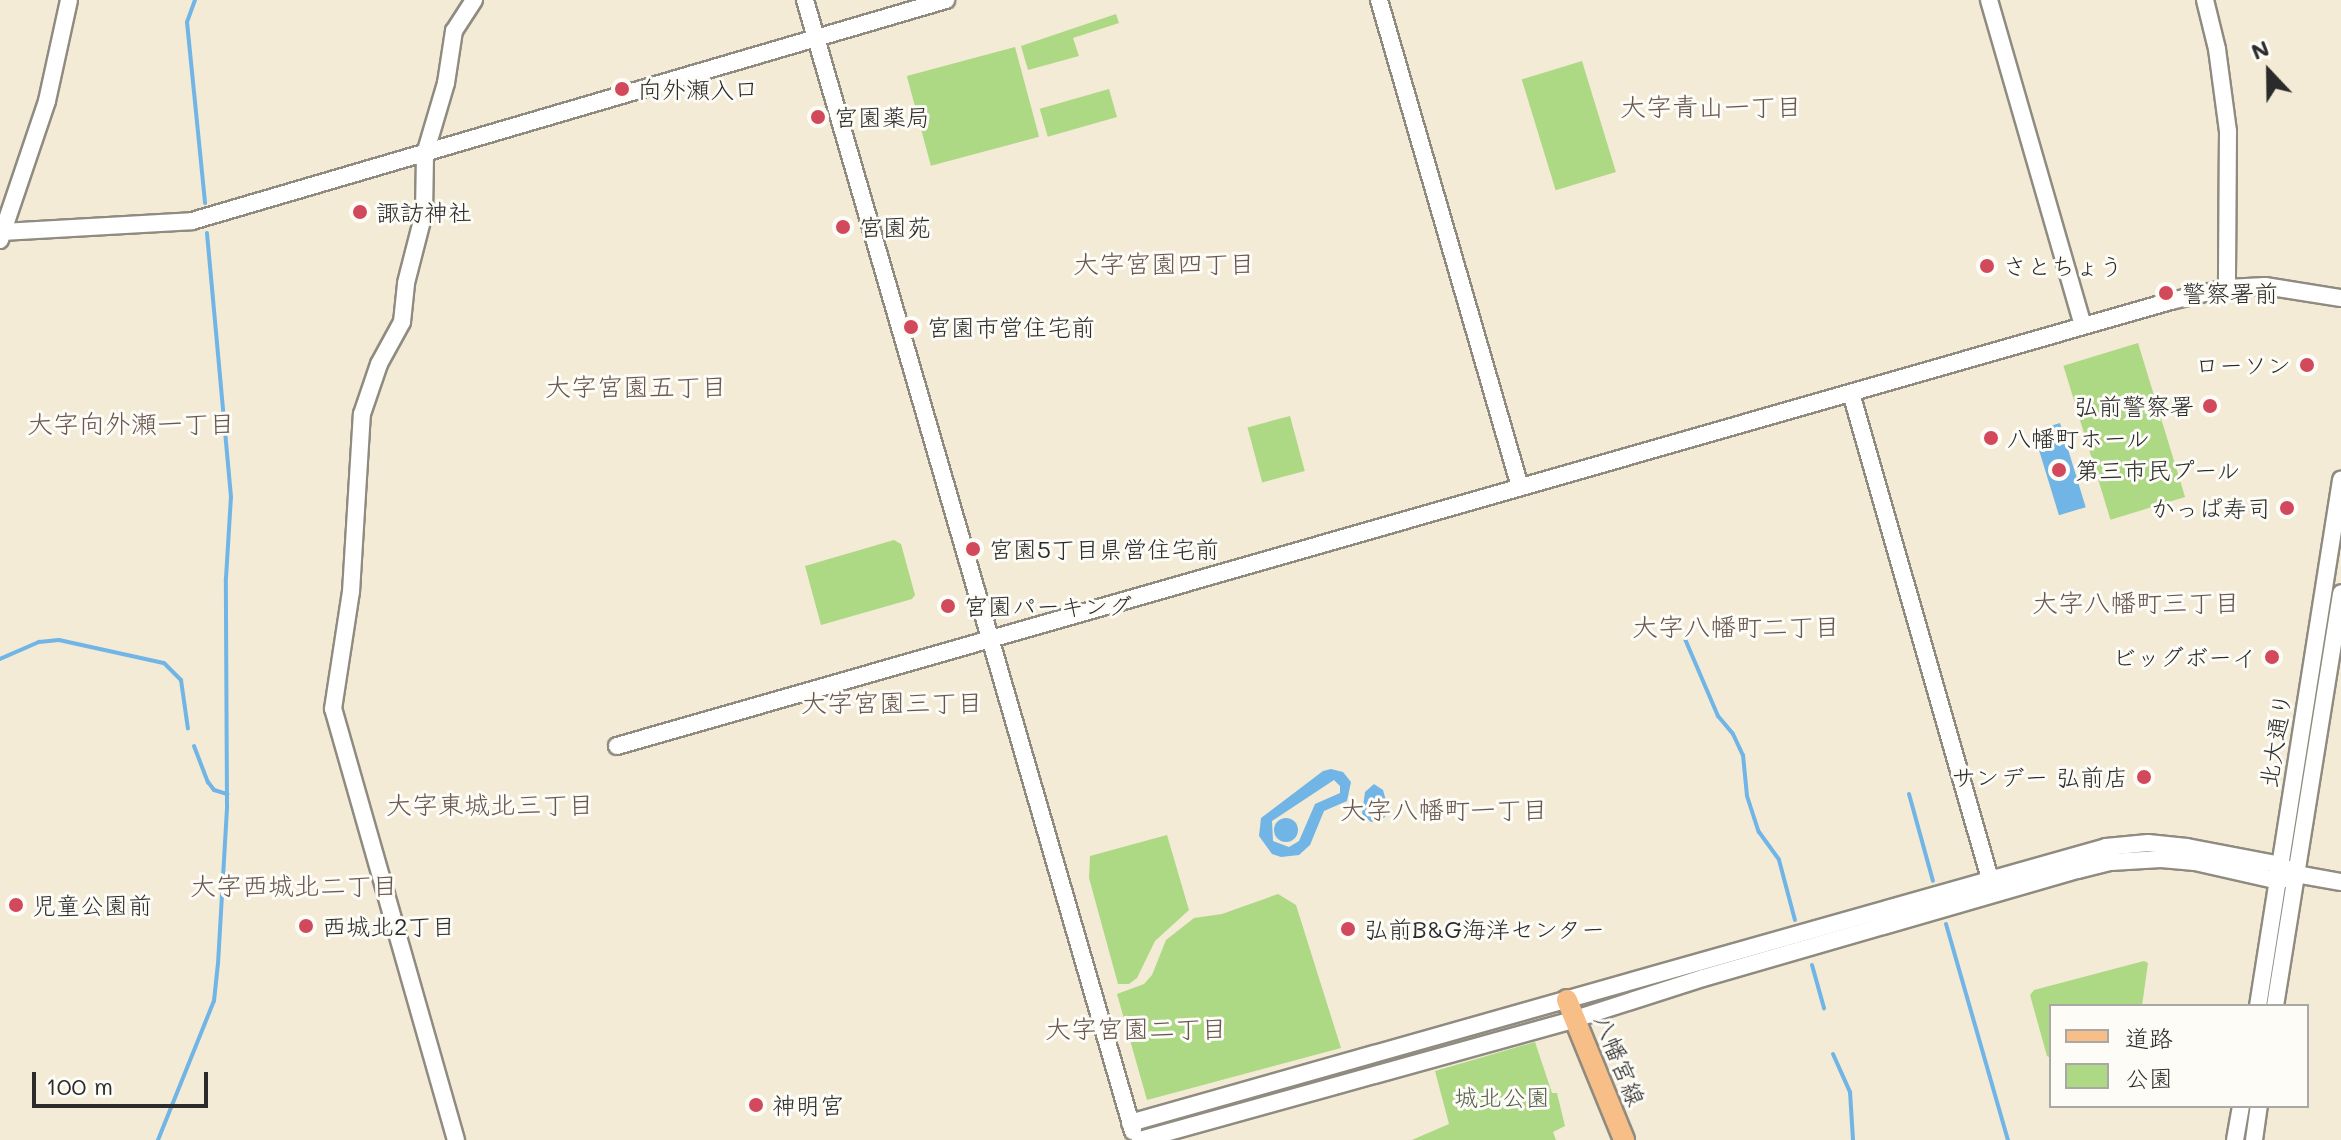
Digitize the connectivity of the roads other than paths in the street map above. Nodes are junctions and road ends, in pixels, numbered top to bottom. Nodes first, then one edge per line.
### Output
1 (69, 0) edge
2 (474, 0) edge
3 (805, 0) edge
4 (946, 0) edge
5 (1379, 0) edge
6 (1989, 0) edge
7 (2205, 0) edge
8 (816, 38) junction
9 (425, 154) junction
10 (2, 236) edge
11 (2227, 288) junction
12 (2341, 298) edge
13 (2083, 326) junction
14 (1851, 393) junction
15 (2341, 480) edge
16 (1520, 487) junction
17 (2341, 593) edge
18 (989, 638) junction
19 (617, 746) dead end
20 (2280, 873) junction
21 (2296, 874) junction
22 (1989, 878) junction
23 (2341, 882) edge
24 (1994, 895) junction
25 (2258, 1004) edge
26 (2275, 1004) edge
27 (1571, 1009) junction
28 (2241, 1108) edge
29 (2259, 1108) edge
30 (1130, 1123) junction
31 (456, 1140) edge
32 (1138, 1140) edge
33 (1624, 1140) edge
34 (2235, 1140) edge
35 (2254, 1140) edge

1 - 10 street
2 - 9 street
3 - 8 street
4 - 8 street
5 - 16 street
6 - 13 street
7 - 11 street
8 - 9 street
8 - 18 street
9 - 10 street
9 - 31 street
11 - 12 street
11 - 13 street
13 - 14 street
14 - 16 street
14 - 22 street
15 - 20 street, 北大通り
16 - 18 street
17 - 21 street
18 - 19 street
18 - 30 street
20 - 21 street
20 - 22 street
20 - 24 street
20 - 25 street, 北大通り
21 - 23 street
21 - 26 street
22 - 24 street
22 - 27 street
24 - 27 street
27 - 30 street
27 - 32 street
27 - 33 main road, 八幡宮線
28 - 34 street
29 - 35 street
30 - 32 street

